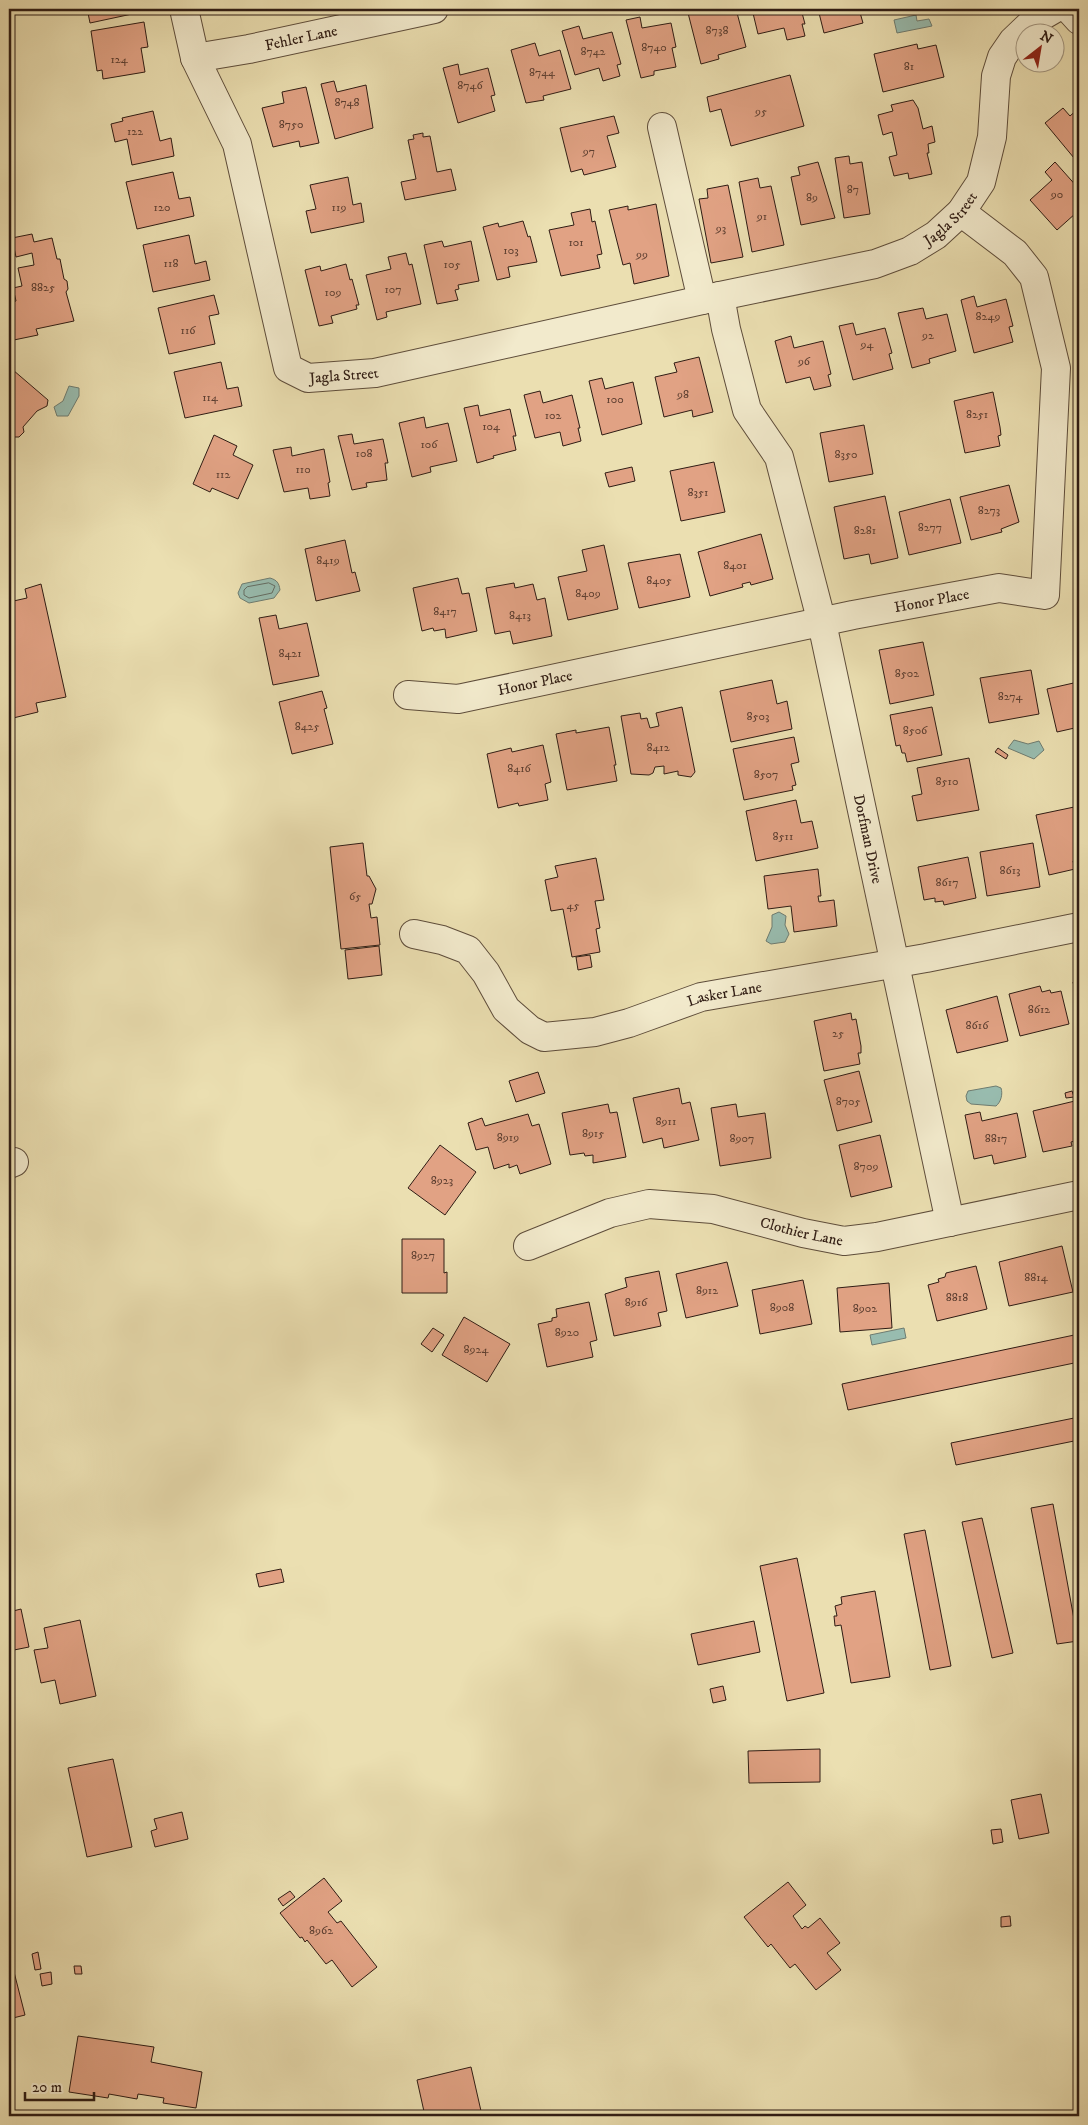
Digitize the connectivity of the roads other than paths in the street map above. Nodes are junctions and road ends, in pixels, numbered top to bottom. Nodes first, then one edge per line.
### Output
1 (184, 9) edge
2 (434, 9) edge
3 (1054, 9) edge
4 (1069, 9) edge
5 (1079, 20) edge
6 (195, 58) junction
7 (662, 127) dead end
8 (961, 212) junction
9 (711, 298) junction
10 (822, 623) junction
11 (408, 695) dead end
12 (1079, 927) edge
13 (414, 934) dead end
14 (894, 964) junction
15 (1079, 1195) edge
16 (950, 1222) junction
17 (528, 1246) dead end

1 - 6 street
2 - 6 street, Fehler Lane
3 - 8 street, Jagla Street
4 - 5 street
6 - 9 street, Jagla Street
7 - 9 street
8 - 9 street, Jagla Street
8 - 10 street, Honor Place
9 - 10 street, Dorfman Drive
10 - 11 street, Honor Place
10 - 14 street, Dorfman Drive
12 - 14 street, Lasker Lane
13 - 14 street, Lasker Lane
14 - 16 street, Dorfman Drive
15 - 16 street, Clothier Lane
16 - 17 street, Clothier Lane

